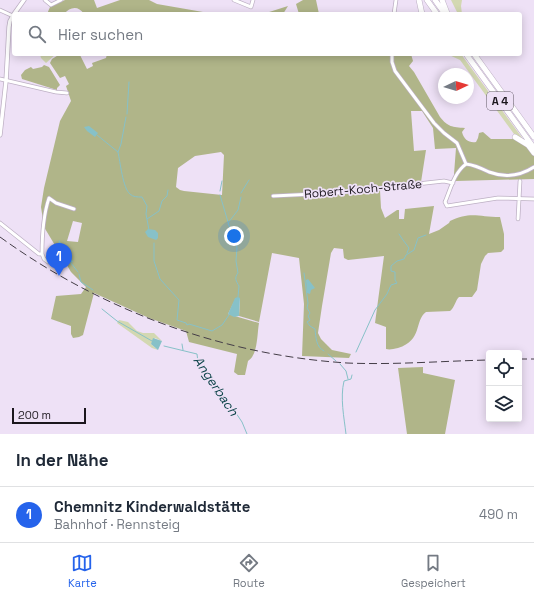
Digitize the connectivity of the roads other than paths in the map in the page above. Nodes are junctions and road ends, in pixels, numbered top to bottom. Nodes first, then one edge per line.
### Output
1 (24, 0) edge
2 (44, 0) edge
3 (61, 0) edge
4 (234, 0) edge
5 (253, 0) edge
6 (396, 0) edge
7 (419, 0) edge
8 (427, 0) edge
9 (435, 0) edge
10 (442, 0) edge
11 (0, 10) edge
12 (16, 12) edge
13 (394, 12) edge
14 (422, 12) edge
15 (436, 12) edge
16 (444, 12) edge
17 (445, 12) edge
18 (12, 14) edge
19 (12, 20) edge
20 (392, 56) edge
21 (467, 56) edge
22 (475, 56) edge
23 (0, 79) edge
24 (6, 81) junction
25 (67, 93) dead end
26 (0, 135) edge
27 (514, 137) dead end
28 (534, 137) edge
29 (534, 148) edge
30 (534, 153) edge
31 (466, 164) junction
32 (534, 167) edge
33 (520, 181) dead end
34 (453, 183) junction
35 (273, 196) dead end
36 (520, 199) junction
37 (534, 199) edge
38 (74, 209) dead end
39 (518, 219) dead end
40 (0, 224) edge
41 (42, 254) junction
42 (48, 262) dead end

1 - 12 street
2 - 3 street
4 - 5 street
6 - 13 street
7 - 14 highway
8 - 15 highway
9 - 16 highway
10 - 17 highway
11 - 18 street
19 - 24 street
20 - 31 street
21 - 29 highway, A 4
22 - 28 highway, A 4
23 - 24 street
24 - 25 street
24 - 26 street
27 - 30 highway
31 - 32 street
31 - 34 street
33 - 36 street
34 - 35 street, Robert-Koch-Straße
34 - 36 street
36 - 37 street
36 - 39 street
38 - 41 street
40 - 41 street
41 - 42 street

